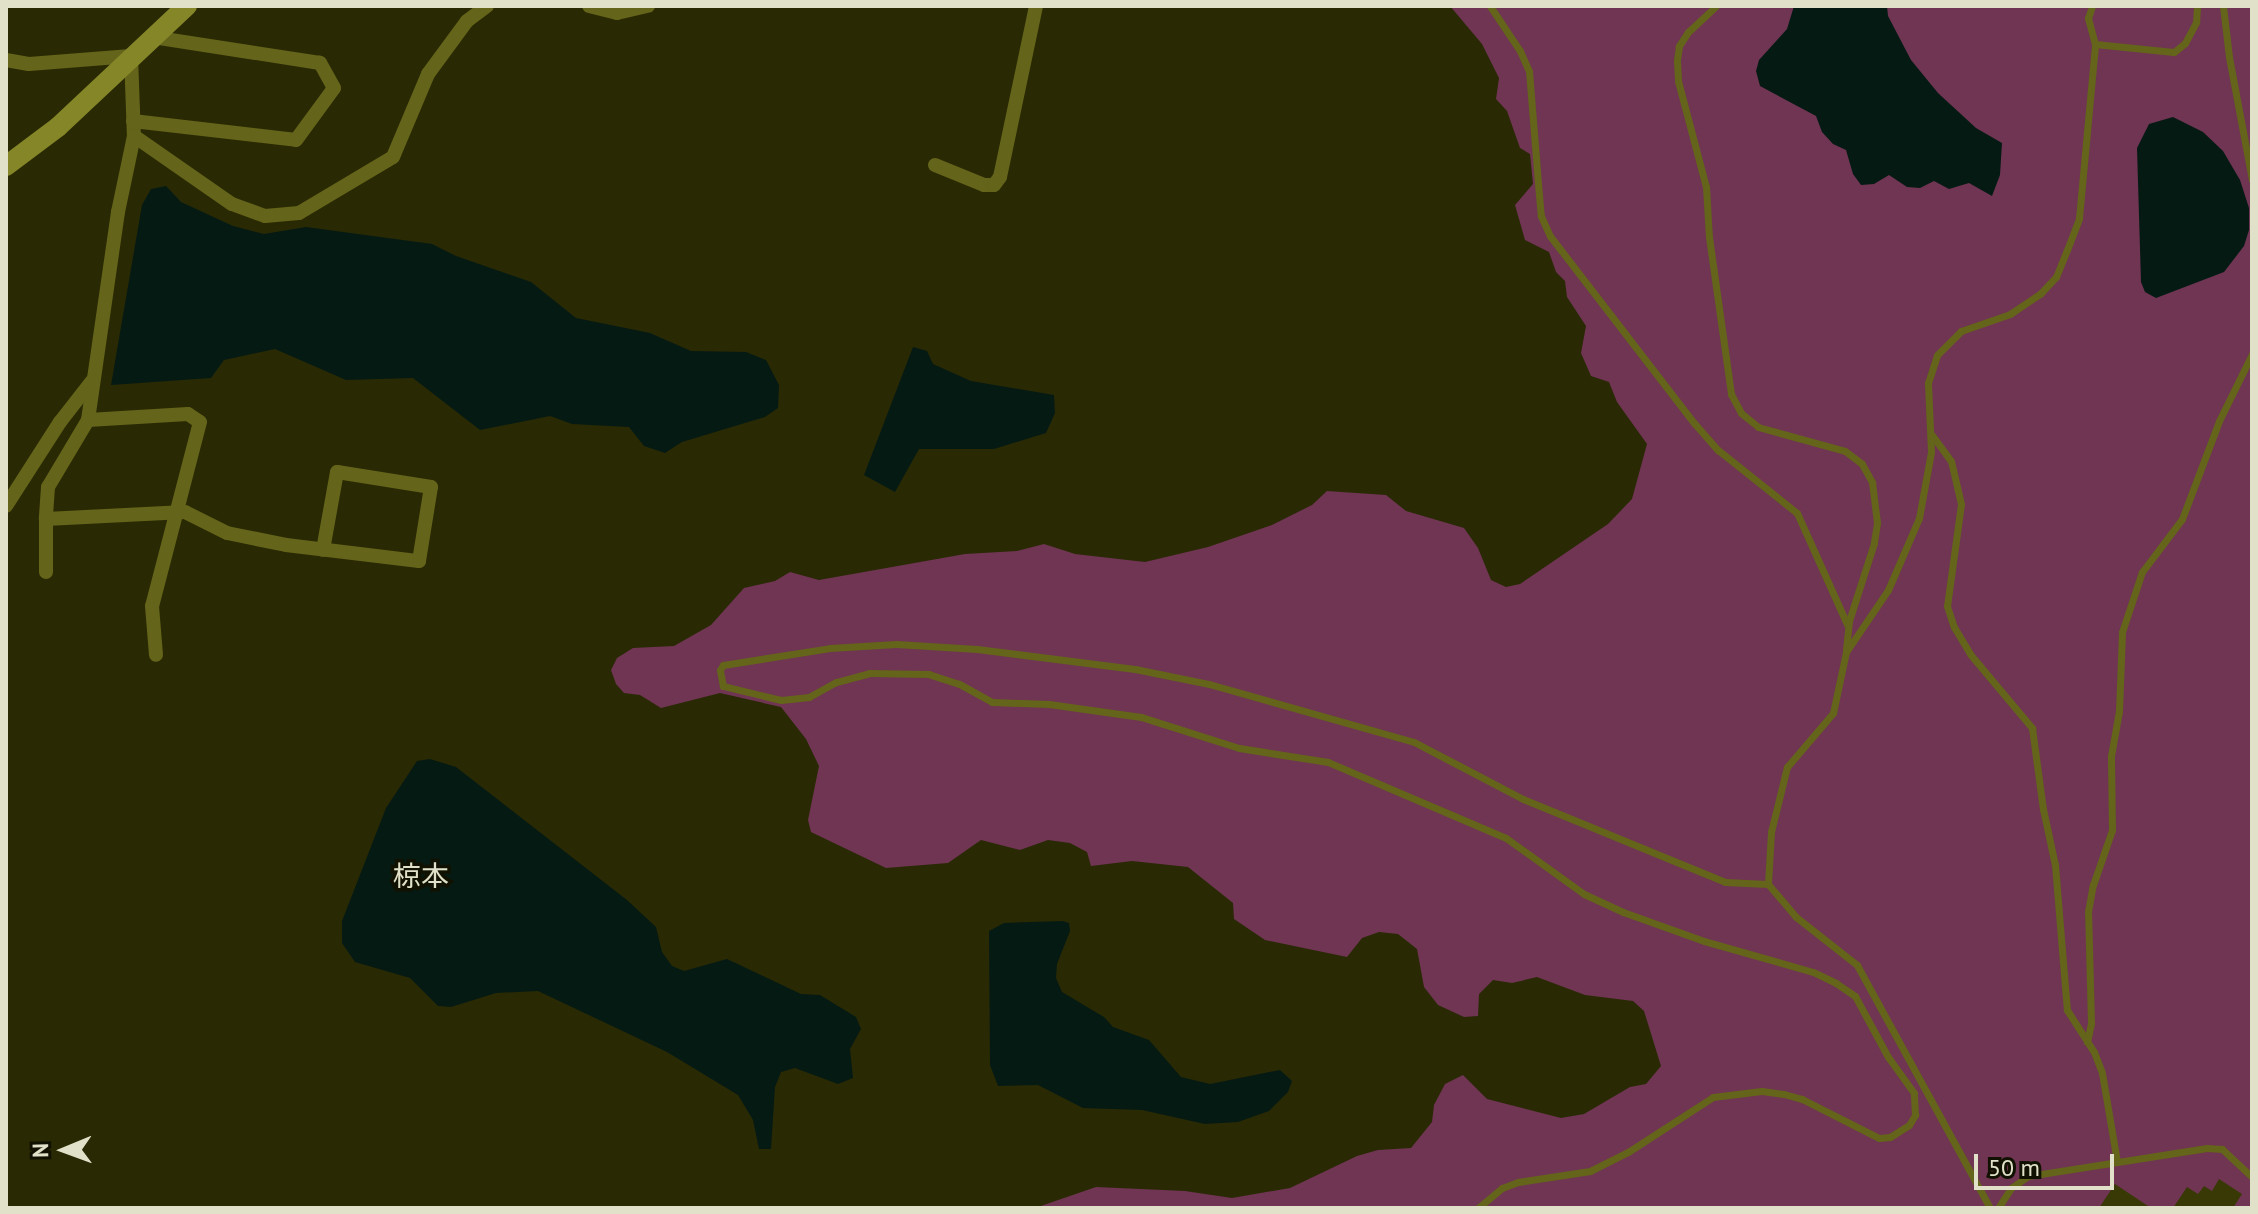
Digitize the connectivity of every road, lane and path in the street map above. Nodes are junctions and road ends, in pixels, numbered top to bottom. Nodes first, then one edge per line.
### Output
1 (187, 6) edge
2 (487, 6) edge
3 (589, 6) edge
4 (648, 6) edge
5 (1036, 6) edge
6 (1490, 6) edge
7 (1716, 6) edge
8 (2092, 6) edge
9 (2197, 6) edge
10 (2223, 6) edge
11 (153, 37) junction
12 (2095, 44) junction
13 (131, 56) junction
14 (6, 60) edge
15 (134, 128) junction
16 (935, 165) dead end
17 (6, 166) edge
18 (2252, 180) edge
19 (2252, 354) edge
20 (92, 381) junction
21 (88, 420) junction
22 (1931, 433) junction
23 (6, 506) edge
24 (178, 512) junction
25 (46, 519) junction
26 (323, 550) dead end
27 (46, 572) dead end
28 (1848, 626) junction
29 (1846, 652) junction
30 (156, 655) dead end
31 (1768, 884) junction
32 (2087, 1042) junction
33 (1905, 1054) junction
34 (1888, 1057) junction
35 (2117, 1162) junction
36 (2252, 1177) edge
37 (1478, 1208) edge
38 (1990, 1208) edge
39 (1998, 1208) edge

1 - 11 street
2 - 15 street
3 - 4 street
5 - 16 street
6 - 28 lane
7 - 28 lane
8 - 12 lane
9 - 12 lane
10 - 18 lane
11 - 13 street
11 - 15 street
12 - 22 lane
13 - 14 street
13 - 15 street
13 - 17 street
15 - 20 street
19 - 32 lane
20 - 21 street
20 - 23 street
21 - 24 street
21 - 25 street
22 - 29 lane
22 - 32 lane
24 - 25 street
24 - 26 street
24 - 30 street
25 - 27 street
28 - 29 lane
29 - 31 lane
31 - 33 lane
31 - 34 lane
32 - 35 lane
33 - 34 lane
33 - 38 lane
34 - 37 lane
35 - 36 lane
35 - 39 lane

